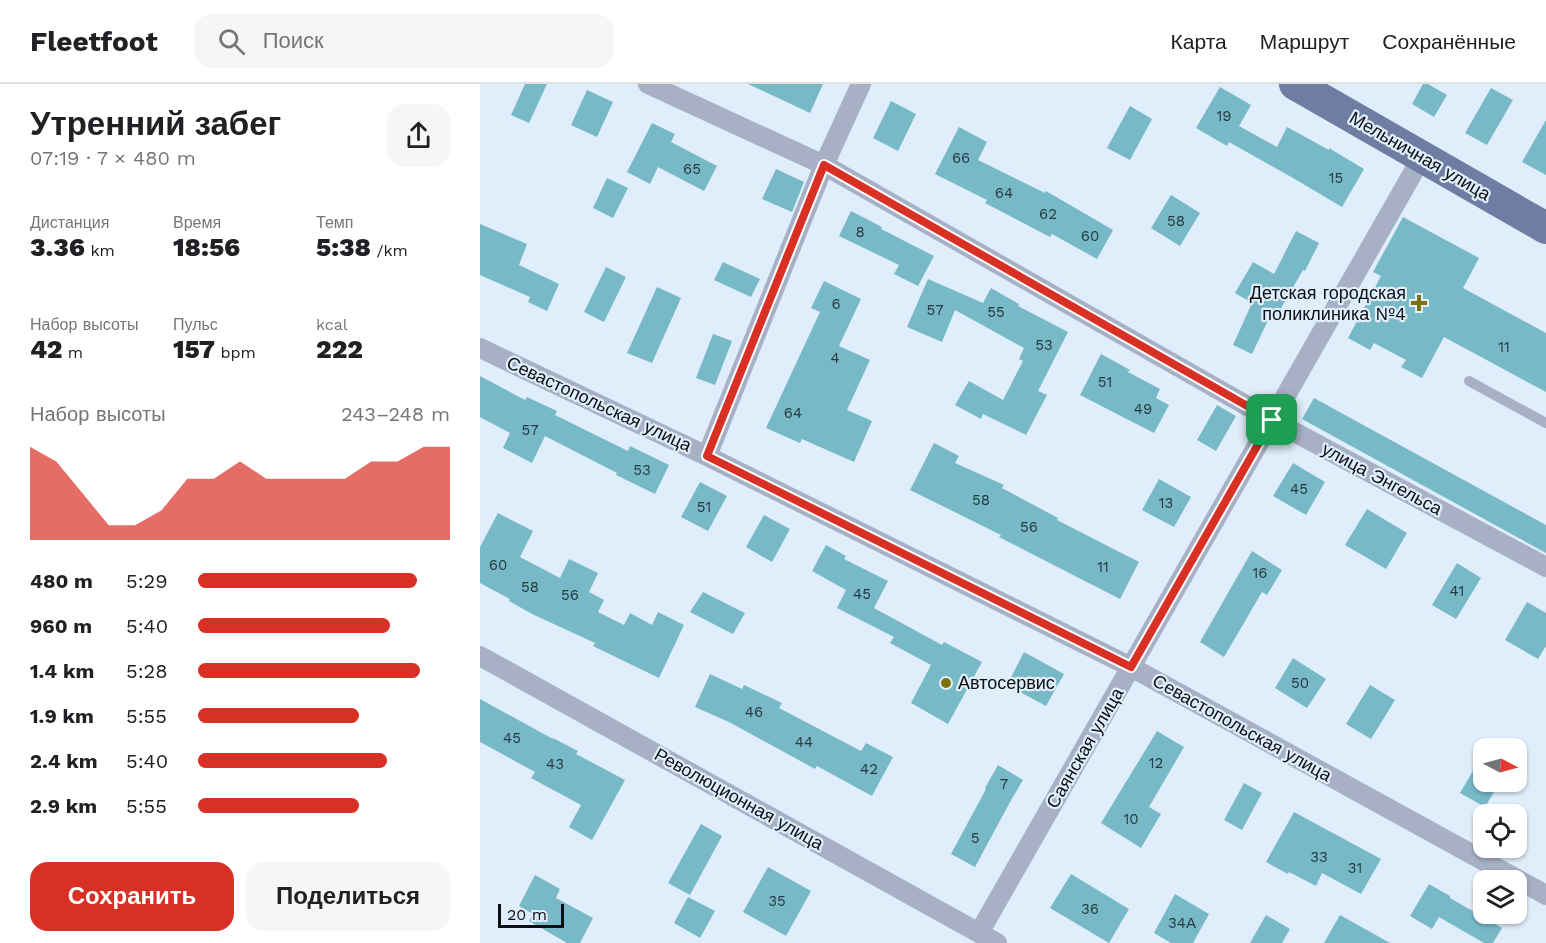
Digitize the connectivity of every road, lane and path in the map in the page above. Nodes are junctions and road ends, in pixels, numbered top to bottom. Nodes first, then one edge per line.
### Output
1 (648, 84) edge
2 (861, 84) edge
3 (1295, 84) edge
4 (1422, 157) junction
5 (824, 165) junction
6 (1546, 228) edge
7 (480, 348) edge
8 (1469, 381) dead end
9 (1272, 420) junction
10 (1546, 423) edge
11 (707, 456) junction
12 (1546, 567) edge
13 (480, 656) edge
14 (1131, 667) junction
15 (1546, 895) edge
16 (979, 933) junction
17 (997, 943) edge

1 - 5 street, улица Энгельса
2 - 5 street
3 - 4 main road, Мельничная улица
4 - 6 main road, Мельничная улица
4 - 9 street, Саянская улица
5 - 9 street, улица Энгельса
5 - 11 street
7 - 11 street, Севастопольская улица
8 - 10 lane
9 - 12 street, улица Энгельса
9 - 14 street, Саянская улица
11 - 14 street, Севастопольская улица
13 - 16 street, Революционная улица
14 - 15 street, Севастопольская улица
14 - 16 street, Саянская улица
16 - 17 street, Революционная улица

